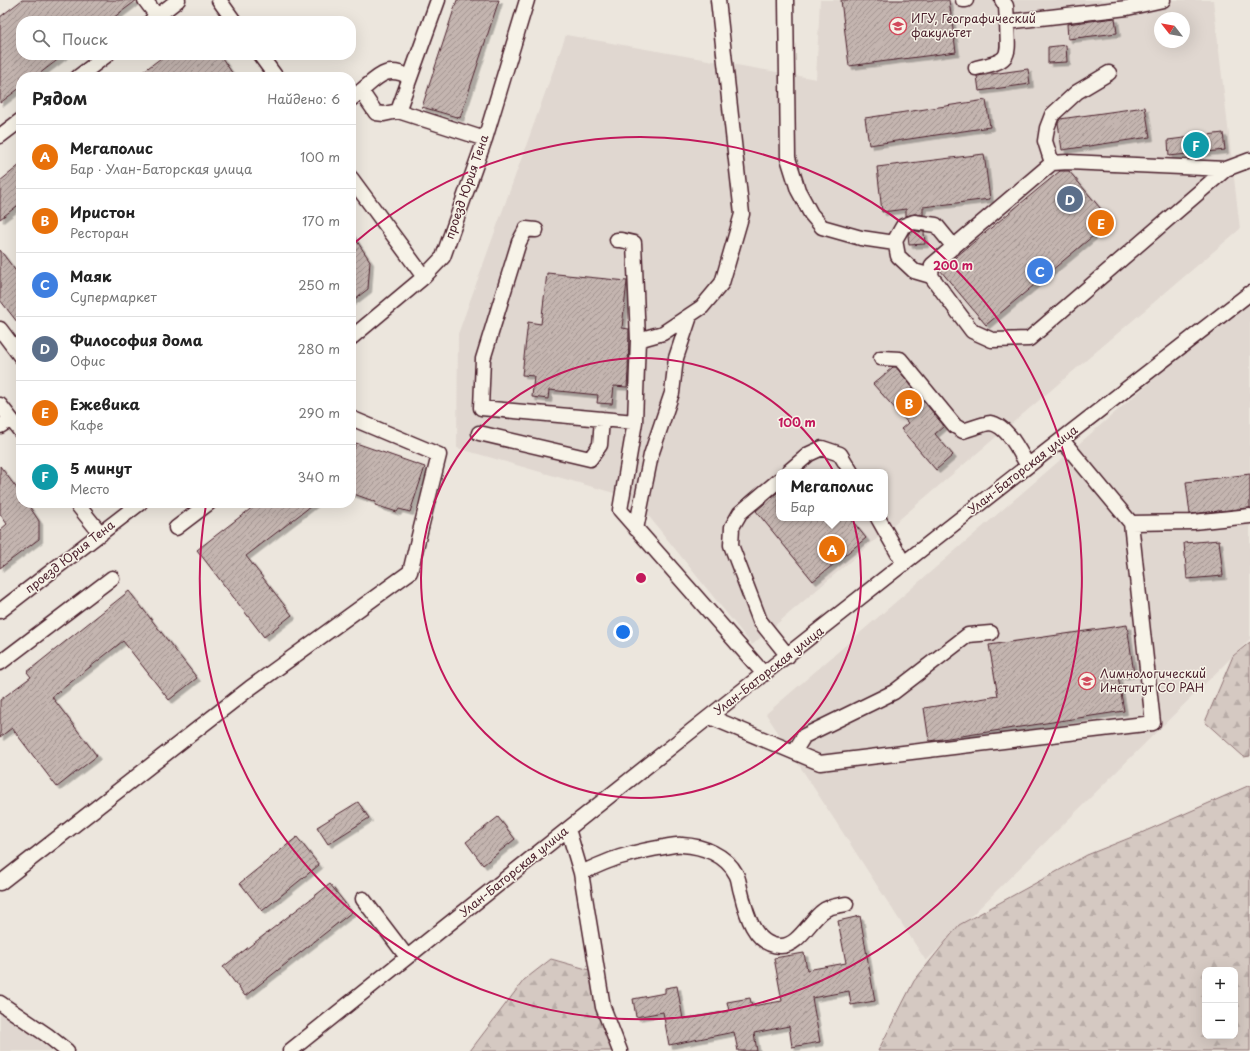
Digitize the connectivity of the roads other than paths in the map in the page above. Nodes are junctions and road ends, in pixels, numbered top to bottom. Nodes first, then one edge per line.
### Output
1 (145, 0) edge
2 (178, 0) edge
3 (219, 0) edge
4 (438, 0) edge
5 (527, 0) edge
6 (718, 0) edge
7 (786, 0) edge
8 (1002, 0) edge
9 (1163, 0) edge
10 (153, 16) edge
11 (158, 16) edge
12 (230, 16) edge
13 (1007, 22) junction
14 (100, 60) edge
15 (264, 60) edge
16 (976, 68) dead end
17 (85, 72) edge
18 (272, 72) edge
19 (1109, 73) dead end
20 (410, 77) junction
21 (356, 95) edge
22 (398, 111) junction
23 (16, 124) edge
24 (0, 136) edge
25 (484, 139) junction
26 (1250, 160) edge
27 (1052, 163) junction
28 (1226, 169) junction
29 (356, 185) edge
30 (536, 230) dead end
31 (617, 240) dead end
32 (895, 243) junction
33 (954, 247) junction
34 (931, 276) junction
35 (424, 277) junction
36 (1250, 293) edge
37 (690, 316) junction
38 (0, 329) edge
39 (356, 334) edge
40 (638, 340) junction
41 (16, 350) edge
42 (881, 358) dead end
43 (0, 405) edge
44 (356, 420) edge
45 (602, 420) junction
46 (5, 422) edge
47 (636, 422) junction
48 (16, 429) edge
49 (479, 433) dead end
50 (1062, 440) junction
51 (1028, 466) junction
52 (792, 469) edge
53 (849, 469) edge
54 (776, 483) edge
55 (80, 508) edge
56 (133, 508) edge
57 (202, 508) edge
58 (1250, 516) edge
59 (880, 521) edge
60 (1131, 523) junction
61 (176, 528) dead end
62 (636, 530) junction
63 (101, 534) junction
64 (904, 564) junction
65 (112, 578) dead end
66 (0, 611) edge
67 (991, 633) dead end
68 (788, 656) junction
69 (0, 663) edge
70 (764, 674) junction
71 (710, 717) junction
72 (794, 752) junction
73 (568, 829) junction
74 (581, 873) junction
75 (0, 884) edge
76 (363, 899) dead end
77 (846, 904) dead end
78 (407, 957) junction
79 (0, 1003) edge
80 (67, 1051) edge
81 (290, 1051) edge
82 (620, 1051) edge

1 - 10 street
2 - 11 street
3 - 12 street
4 - 20 street
5 - 25 street, проезд Юрия Тена
6 - 37 street
7 - 32 street
8 - 13 street
9 - 13 street
13 - 16 street
14 - 17 street
15 - 18 street
19 - 27 street
20 - 21 street
20 - 22 street
21 - 22 street
22 - 25 street
23 - 24 street
25 - 35 street, проезд Юрия Тена
26 - 28 street
27 - 28 street
27 - 33 street
28 - 34 street
29 - 35 street
30 - 45 street
31 - 40 street
32 - 33 street
32 - 34 street
33 - 34 street
35 - 39 street, проезд Юрия Тена
36 - 50 street, Улан-Баторская улица
37 - 40 street
37 - 62 street
38 - 41 street
40 - 47 street
42 - 51 street
43 - 46 street
44 - 75 street
45 - 47 street
45 - 49 street
46 - 48 street
47 - 62 street
50 - 51 street, Улан-Баторская улица
50 - 60 street
51 - 64 street, Улан-Баторская улица
52 - 53 street
54 - 68 street
55 - 63 street
56 - 63 street, проезд Юрия Тена
57 - 61 street
58 - 60 street
59 - 64 street
60 - 72 street
62 - 70 street
63 - 66 street, проезд Юрия Тена
64 - 68 street, Улан-Баторская улица
65 - 69 street
67 - 72 street
68 - 70 street, Улан-Баторская улица
70 - 71 street, Улан-Баторская улица
71 - 72 street
71 - 73 street, Улан-Баторская улица
73 - 74 street
73 - 78 street, Улан-Баторская улица
74 - 77 street
74 - 82 street
76 - 78 street
78 - 81 street, Улан-Баторская улица
79 - 80 street

